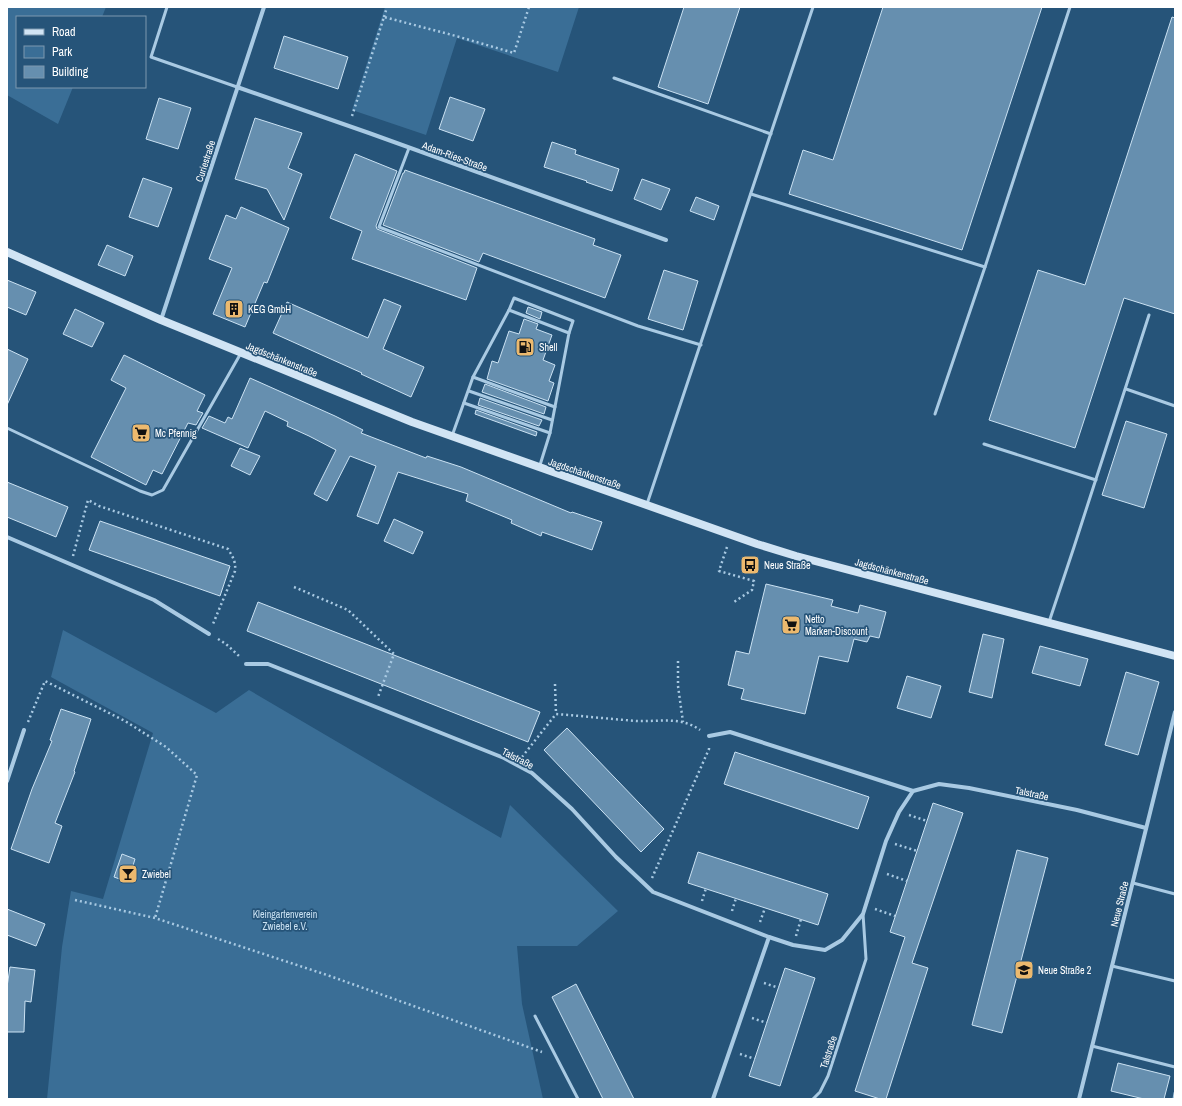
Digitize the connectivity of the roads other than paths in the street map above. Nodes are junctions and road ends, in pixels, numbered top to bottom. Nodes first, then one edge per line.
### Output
1 (167, 7) edge
2 (264, 7) edge
3 (813, 7) edge
4 (1070, 7) edge
5 (614, 78) dead end
6 (237, 87) junction
7 (771, 134) junction
8 (409, 148) junction
9 (751, 194) junction
10 (666, 240) dead end
11 (7, 252) edge
12 (985, 267) junction
13 (509, 310) junction
14 (1149, 316) dead end
15 (161, 320) junction
16 (569, 333) junction
17 (701, 345) junction
18 (241, 353) junction
19 (473, 377) junction
20 (1126, 389) junction
21 (469, 391) junction
22 (464, 402) junction
23 (1175, 406) edge
24 (555, 407) junction
25 (934, 414) dead end
26 (552, 420) junction
27 (7, 428) edge
28 (550, 433) junction
29 (451, 436) junction
30 (984, 444) dead end
31 (539, 467) junction
32 (1096, 480) junction
33 (646, 505) junction
34 (7, 537) edge
35 (1048, 623) junction
36 (209, 634) road end
37 (1175, 656) edge
38 (246, 664) road end
39 (1175, 712) edge
40 (24, 730) road end
41 (709, 736) road end
42 (7, 781) edge
43 (914, 791) junction
44 (1146, 828) junction
45 (1132, 884) junction
46 (1175, 894) edge
47 (863, 914) junction
48 (768, 937) junction
49 (1112, 966) junction
50 (1175, 981) edge
51 (535, 1016) dead end
52 (1092, 1046) junction
53 (1175, 1067) edge
54 (1175, 1093) edge
55 (578, 1099) edge
56 (713, 1099) edge
57 (813, 1099) edge
58 (1079, 1099) edge
59 (1174, 1099) edge

1 - 6 lane
2 - 6 street, Curiestraße
3 - 7 lane
4 - 12 lane
5 - 7 lane
6 - 8 street, Adam-Ries-Straße
6 - 15 street, Curiestraße
7 - 9 lane
8 - 10 street, Adam-Ries-Straße
8 - 17 lane
9 - 12 lane
9 - 17 lane
11 - 15 main road, Jagdschänkenstraße
12 - 25 lane
13 - 16 lane
13 - 16 lane
13 - 19 lane
14 - 20 lane
15 - 18 main road, Jagdschänkenstraße
16 - 24 lane
17 - 33 lane
18 - 27 lane
18 - 29 main road, Jagdschänkenstraße
19 - 21 lane
19 - 24 lane
20 - 23 lane
20 - 32 lane
21 - 22 lane
21 - 26 lane
22 - 28 lane
22 - 29 lane
24 - 26 lane
26 - 28 lane
28 - 31 lane
29 - 31 main road, Jagdschänkenstraße
30 - 32 lane
31 - 33 main road, Jagdschänkenstraße
32 - 35 lane
33 - 35 main road, Jagdschänkenstraße
34 - 36 street
35 - 37 main road, Jagdschänkenstraße
38 - 48 street, Talstraße
39 - 44 street, Neue Straße
40 - 42 street
41 - 43 street
43 - 44 street, Talstraße
43 - 47 street, Talstraße
44 - 45 street, Neue Straße
45 - 46 lane
45 - 49 street, Neue Straße
47 - 48 street, Talstraße
47 - 57 lane, Talstraße
48 - 56 street
49 - 50 lane
49 - 52 street, Neue Straße
51 - 55 lane
52 - 53 lane
52 - 58 street, Neue Straße
54 - 59 lane

